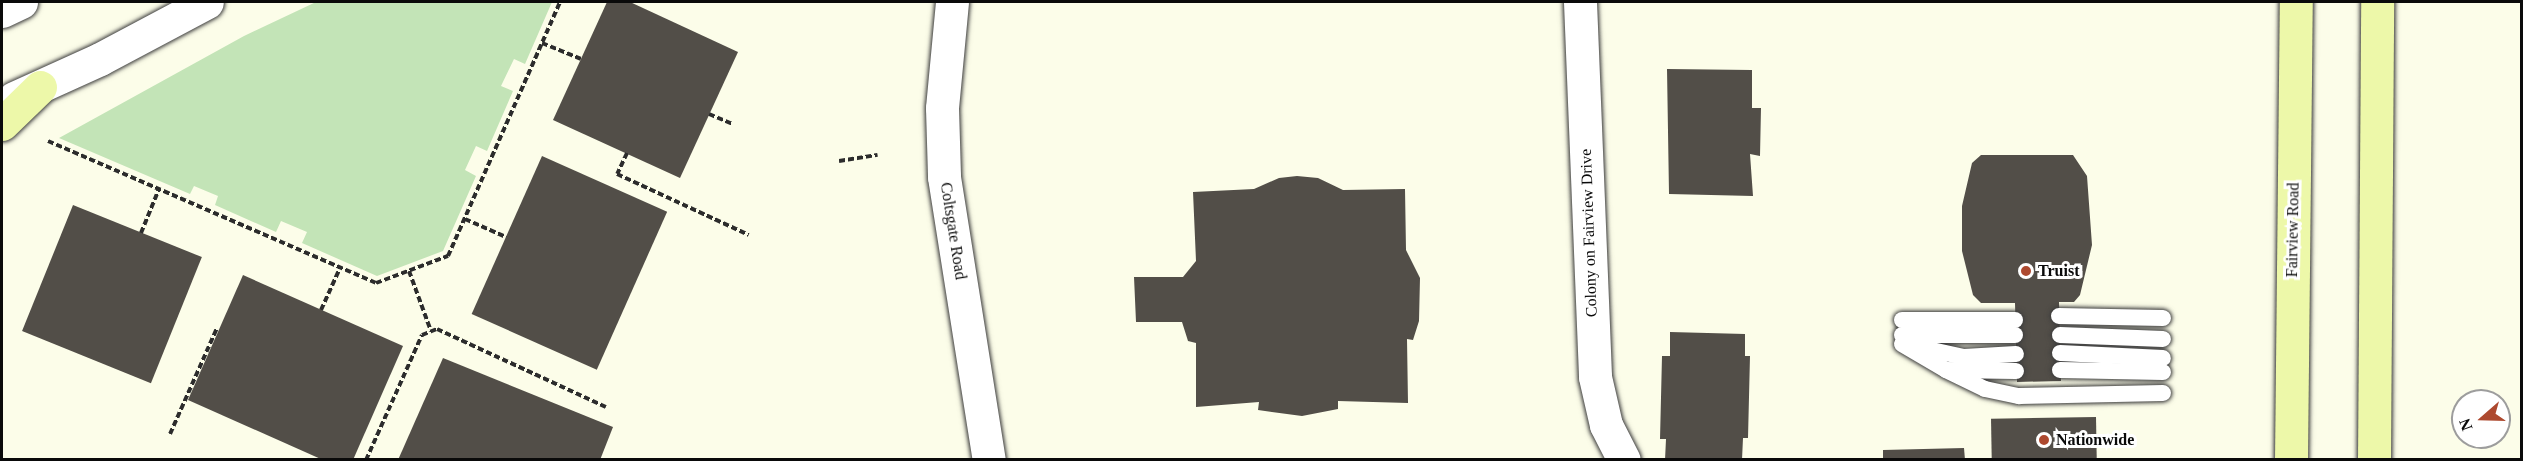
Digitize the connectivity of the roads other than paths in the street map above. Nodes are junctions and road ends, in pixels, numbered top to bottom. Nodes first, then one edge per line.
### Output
1 (21, 2) edge
2 (207, 2) edge
3 (952, 2) edge
4 (1580, 2) edge
5 (2296, 2) edge
6 (2377, 2) edge
7 (2, 11) edge
8 (40, 87) junction
9 (2, 104) edge
10 (2, 124) edge
11 (2060, 316) dead end
12 (2163, 318) dead end
13 (2015, 328) dead end
14 (1902, 333) junction
15 (2060, 335) dead end
16 (2163, 339) dead end
17 (2016, 354) dead end
18 (2060, 362) dead end
19 (2163, 365) dead end
20 (1946, 370) junction
21 (2016, 372) dead end
22 (2163, 393) dead end
23 (989, 459) edge
24 (1624, 459) edge
25 (2291, 459) edge
26 (2374, 459) edge

1 - 7 street
2 - 8 street
3 - 23 street, Coltsgate Road
4 - 24 street, Colony on Fairview Drive
5 - 25 main road, Fairview Road
6 - 26 main road
8 - 9 street
8 - 10 main road
11 - 12 lane
13 - 14 lane
14 - 17 lane
14 - 20 lane
15 - 16 lane
18 - 19 lane
20 - 21 lane
20 - 22 lane

